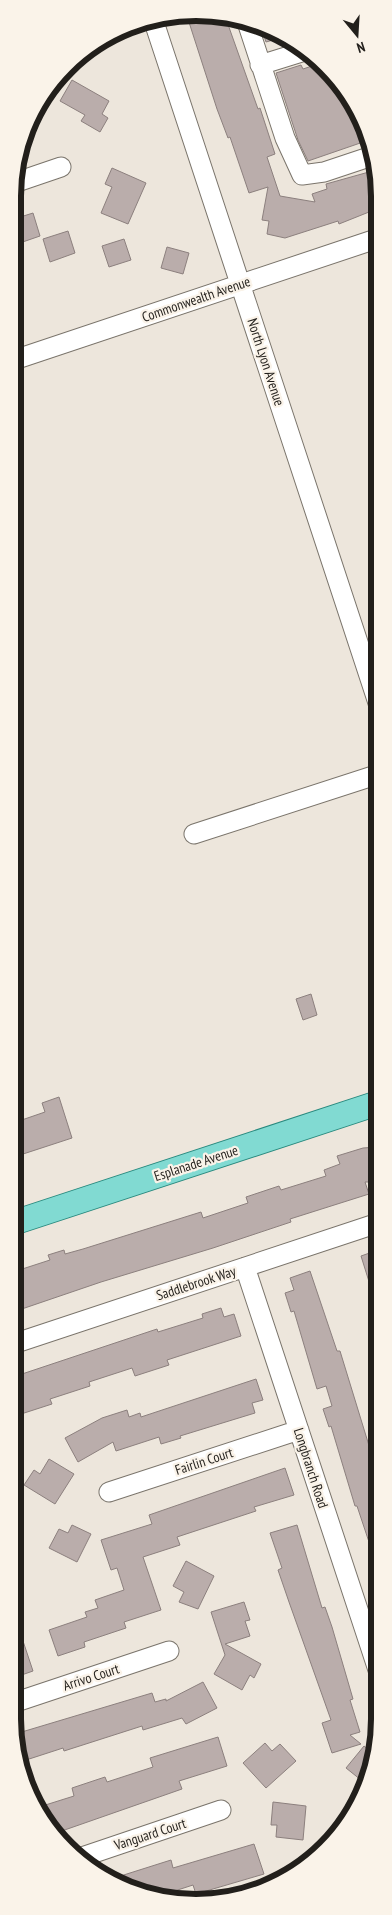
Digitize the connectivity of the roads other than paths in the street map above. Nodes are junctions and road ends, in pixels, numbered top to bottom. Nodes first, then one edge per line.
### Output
1 (156, 26) edge
2 (249, 30) edge
3 (297, 54) edge
4 (260, 65) junction
5 (366, 158) edge
6 (61, 168) dead end
7 (22, 180) edge
8 (370, 241) edge
9 (240, 284) junction
10 (21, 358) edge
11 (370, 680) edge
12 (370, 777) edge
13 (194, 834) dead end
14 (371, 1105) edge
15 (21, 1220) edge
16 (371, 1225) edge
17 (245, 1267) junction
18 (21, 1341) edge
19 (298, 1430) junction
20 (108, 1492) dead end
21 (371, 1649) edge
22 (169, 1651) dead end
23 (21, 1699) edge
24 (221, 1810) dead end
25 (87, 1855) edge

1 - 9 street, North Lyon Avenue
2 - 4 street
3 - 4 street
4 - 5 street
6 - 7 street
8 - 9 street, Commonwealth Avenue
9 - 10 street, Commonwealth Avenue
9 - 11 street, North Lyon Avenue
12 - 13 street
14 - 15 main road, Esplanade Avenue
16 - 17 street, Saddlebrook Way
17 - 18 street, Saddlebrook Way
17 - 19 street, Longbranch Road
19 - 20 street, Fairlin Court
19 - 21 street, Longbranch Road
22 - 23 street, Arrivo Court
24 - 25 street, Vanguard Court

